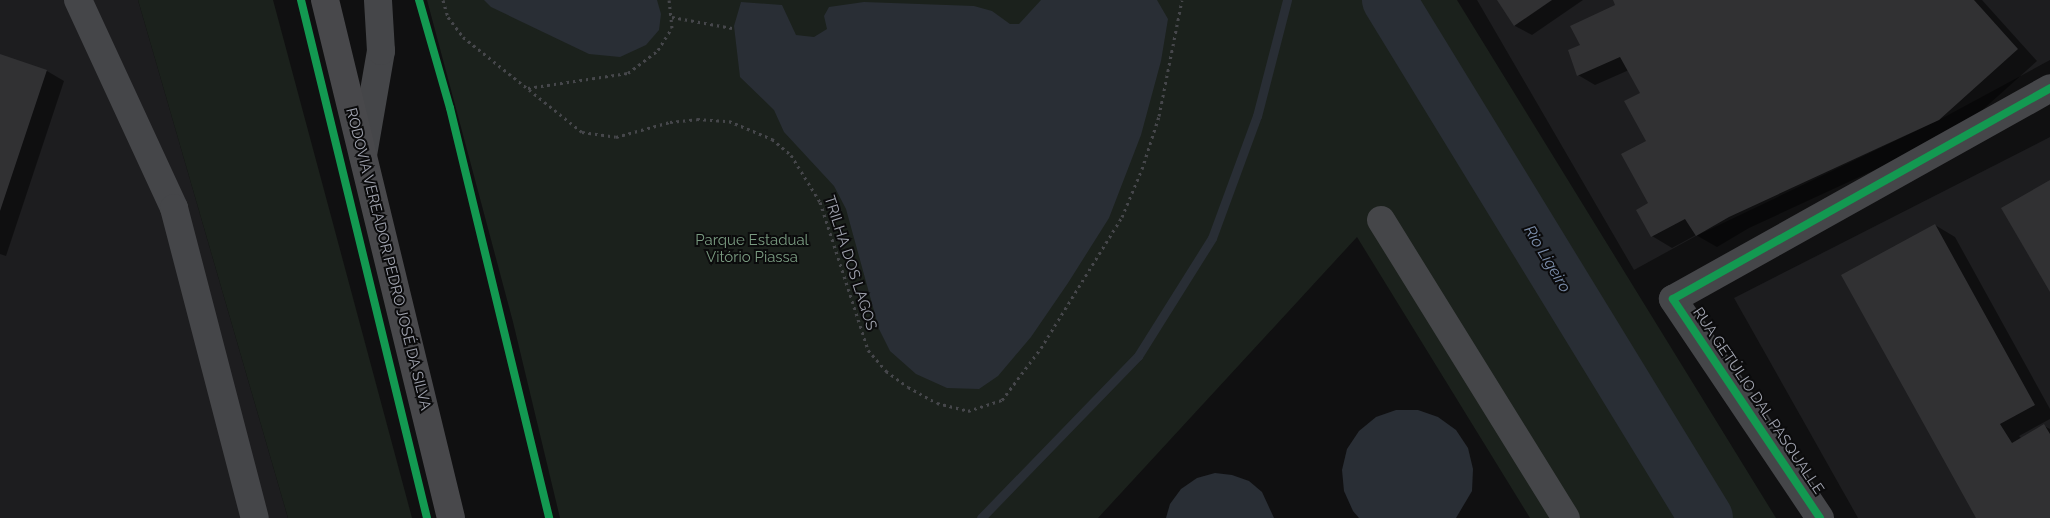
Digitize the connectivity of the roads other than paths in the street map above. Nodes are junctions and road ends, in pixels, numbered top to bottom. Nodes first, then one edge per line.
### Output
1 (78, 0) edge
2 (325, 0) edge
3 (378, 0) edge
4 (2050, 88) edge
5 (363, 155) junction
6 (1381, 220) dead end
7 (255, 518) edge
8 (450, 518) edge
9 (1566, 518) edge
10 (1820, 518) edge

1 - 7 street
2 - 5 main road, RODOVIA VEREADOR PEDRO JOSÉ DA SILVA
3 - 5 street
4 - 10 street, RUA GETÚLIO DAL PASQUALLE
5 - 8 main road, RODOVIA VEREADOR PEDRO JOSÉ DA SILVA
6 - 9 street

